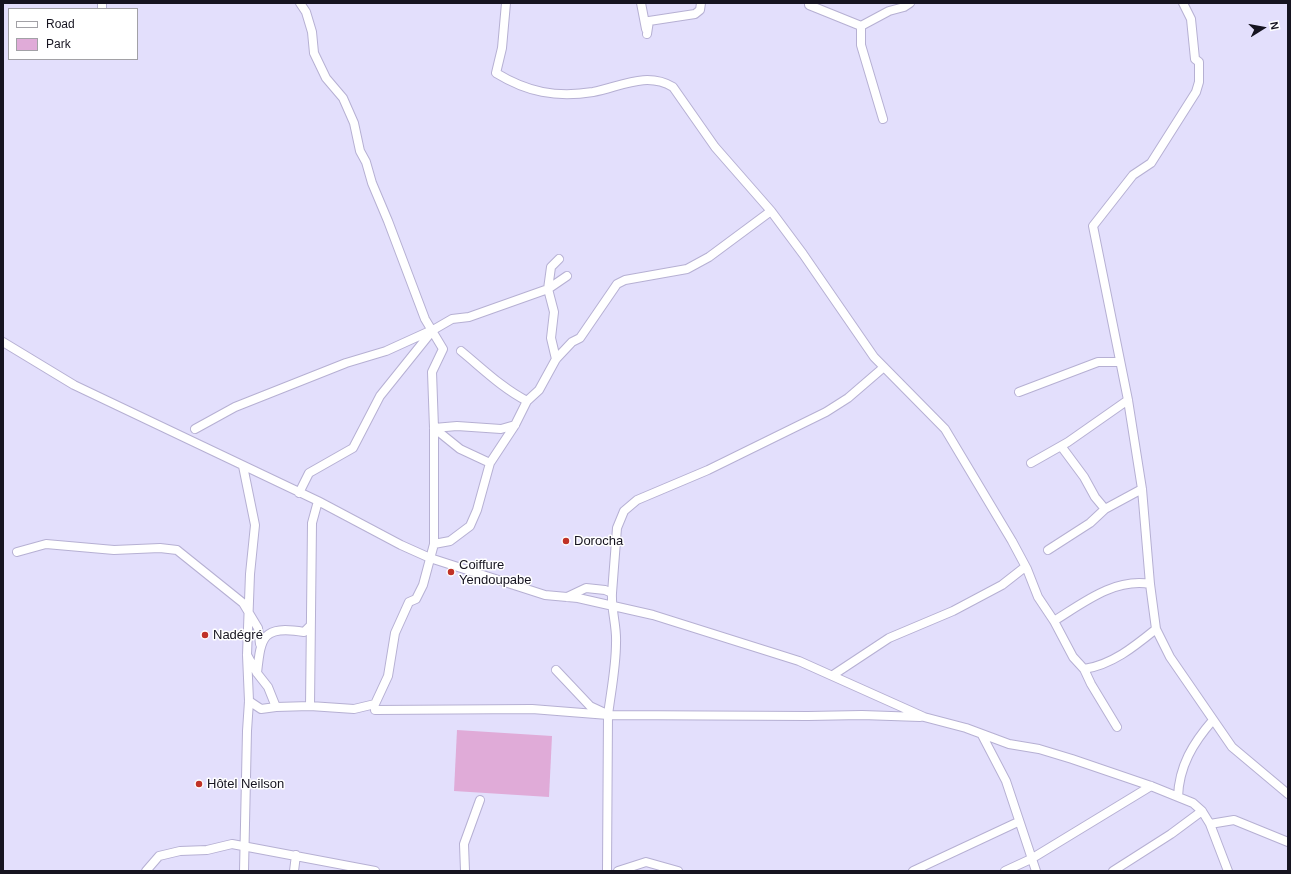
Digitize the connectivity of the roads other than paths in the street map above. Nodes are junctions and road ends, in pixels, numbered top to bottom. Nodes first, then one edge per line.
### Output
1 (300, 3) edge
2 (506, 3) edge
3 (641, 3) edge
4 (701, 3) edge
5 (808, 3) edge
6 (910, 3) edge
7 (1183, 3) edge
8 (861, 26) junction
9 (883, 119) dead end
10 (771, 211) junction
11 (559, 259) dead end
12 (567, 276) dead end
13 (548, 289) junction
14 (433, 330) junction
15 (3, 342) edge
16 (461, 351) dead end
17 (556, 359) junction
18 (1120, 362) junction
19 (884, 367) junction
20 (1019, 392) dead end
21 (1128, 400) junction
22 (527, 401) junction
23 (515, 425) junction
24 (434, 428) junction
25 (195, 429) dead end
26 (1061, 446) junction
27 (490, 463) junction
28 (1031, 463) dead end
29 (243, 466) junction
30 (1142, 489) junction
31 (299, 493) junction
32 (318, 502) junction
33 (1104, 509) junction
34 (434, 544) junction
35 (1048, 550) dead end
36 (18, 552) dead end
37 (430, 558) junction
38 (1025, 567) junction
39 (1150, 584) junction
40 (612, 593) junction
41 (567, 596) junction
42 (611, 606) junction
43 (249, 615) junction
44 (1054, 621) junction
45 (310, 626) junction
46 (1156, 629) junction
47 (260, 644) junction
48 (247, 655) junction
49 (1084, 669) junction
50 (556, 670) dead end
51 (256, 673) junction
52 (833, 675) junction
53 (249, 701) junction
54 (276, 706) junction
55 (310, 706) junction
56 (375, 710) dead end
57 (608, 715) junction
58 (924, 717) junction
59 (1213, 720) junction
60 (1116, 727) dead end
61 (982, 735) junction
62 (1151, 786) junction
63 (1288, 794) edge
64 (1178, 797) junction
65 (480, 800) dead end
66 (1202, 811) junction
67 (1018, 822) junction
68 (1210, 824) junction
69 (1288, 842) edge
70 (244, 845) junction
71 (296, 856) junction
72 (1031, 859) junction
73 (350, 869) edge
74 (146, 871) edge
75 (244, 871) edge
76 (294, 871) edge
77 (375, 871) edge
78 (465, 871) edge
79 (607, 871) edge
80 (618, 871) edge
81 (678, 871) edge
82 (913, 871) edge
83 (1005, 871) edge
84 (1036, 871) edge
85 (1113, 871) edge
86 (1228, 871) edge

1 - 14 street
2 - 10 street
3 - 4 street
5 - 8 street
6 - 8 street
7 - 18 street
8 - 9 street
10 - 17 street
10 - 19 street
11 - 13 street
12 - 13 street
13 - 14 street
13 - 17 street
14 - 24 street
14 - 25 street
14 - 31 street
15 - 29 street
16 - 22 street
17 - 22 street
18 - 20 street
18 - 21 street
19 - 38 street
19 - 40 street
21 - 26 street
21 - 30 street
22 - 23 street
23 - 24 street
23 - 27 street
24 - 27 street
24 - 34 street
26 - 28 street
26 - 33 street
27 - 34 street
29 - 31 street
29 - 43 street
30 - 33 street
30 - 39 street
31 - 32 street
32 - 37 street
32 - 45 street
33 - 35 street
34 - 37 street
36 - 43 street
37 - 41 street
37 - 55 street
38 - 44 street
38 - 52 street
39 - 44 street
39 - 46 street
40 - 41 street
40 - 42 street
41 - 42 street
42 - 52 street
42 - 57 street
43 - 47 street
43 - 48 street
44 - 49 street
45 - 47 street
45 - 55 street
46 - 49 street
46 - 59 street
47 - 51 street
48 - 51 street
48 - 53 street
49 - 60 street
50 - 57 street
51 - 54 street
52 - 58 street
53 - 54 street
53 - 70 street
54 - 55 street
56 - 57 street
57 - 58 street
57 - 79 street
58 - 61 street
59 - 63 street
59 - 64 street
61 - 62 street
61 - 67 street
62 - 64 street
62 - 72 street
64 - 66 street
65 - 78 street
66 - 68 street
66 - 85 street
67 - 72 street
67 - 82 street
68 - 69 street
68 - 86 street
70 - 71 street
70 - 74 street
70 - 75 street
71 - 73 street
71 - 76 street
72 - 83 street
72 - 84 street
73 - 77 street
80 - 81 street

